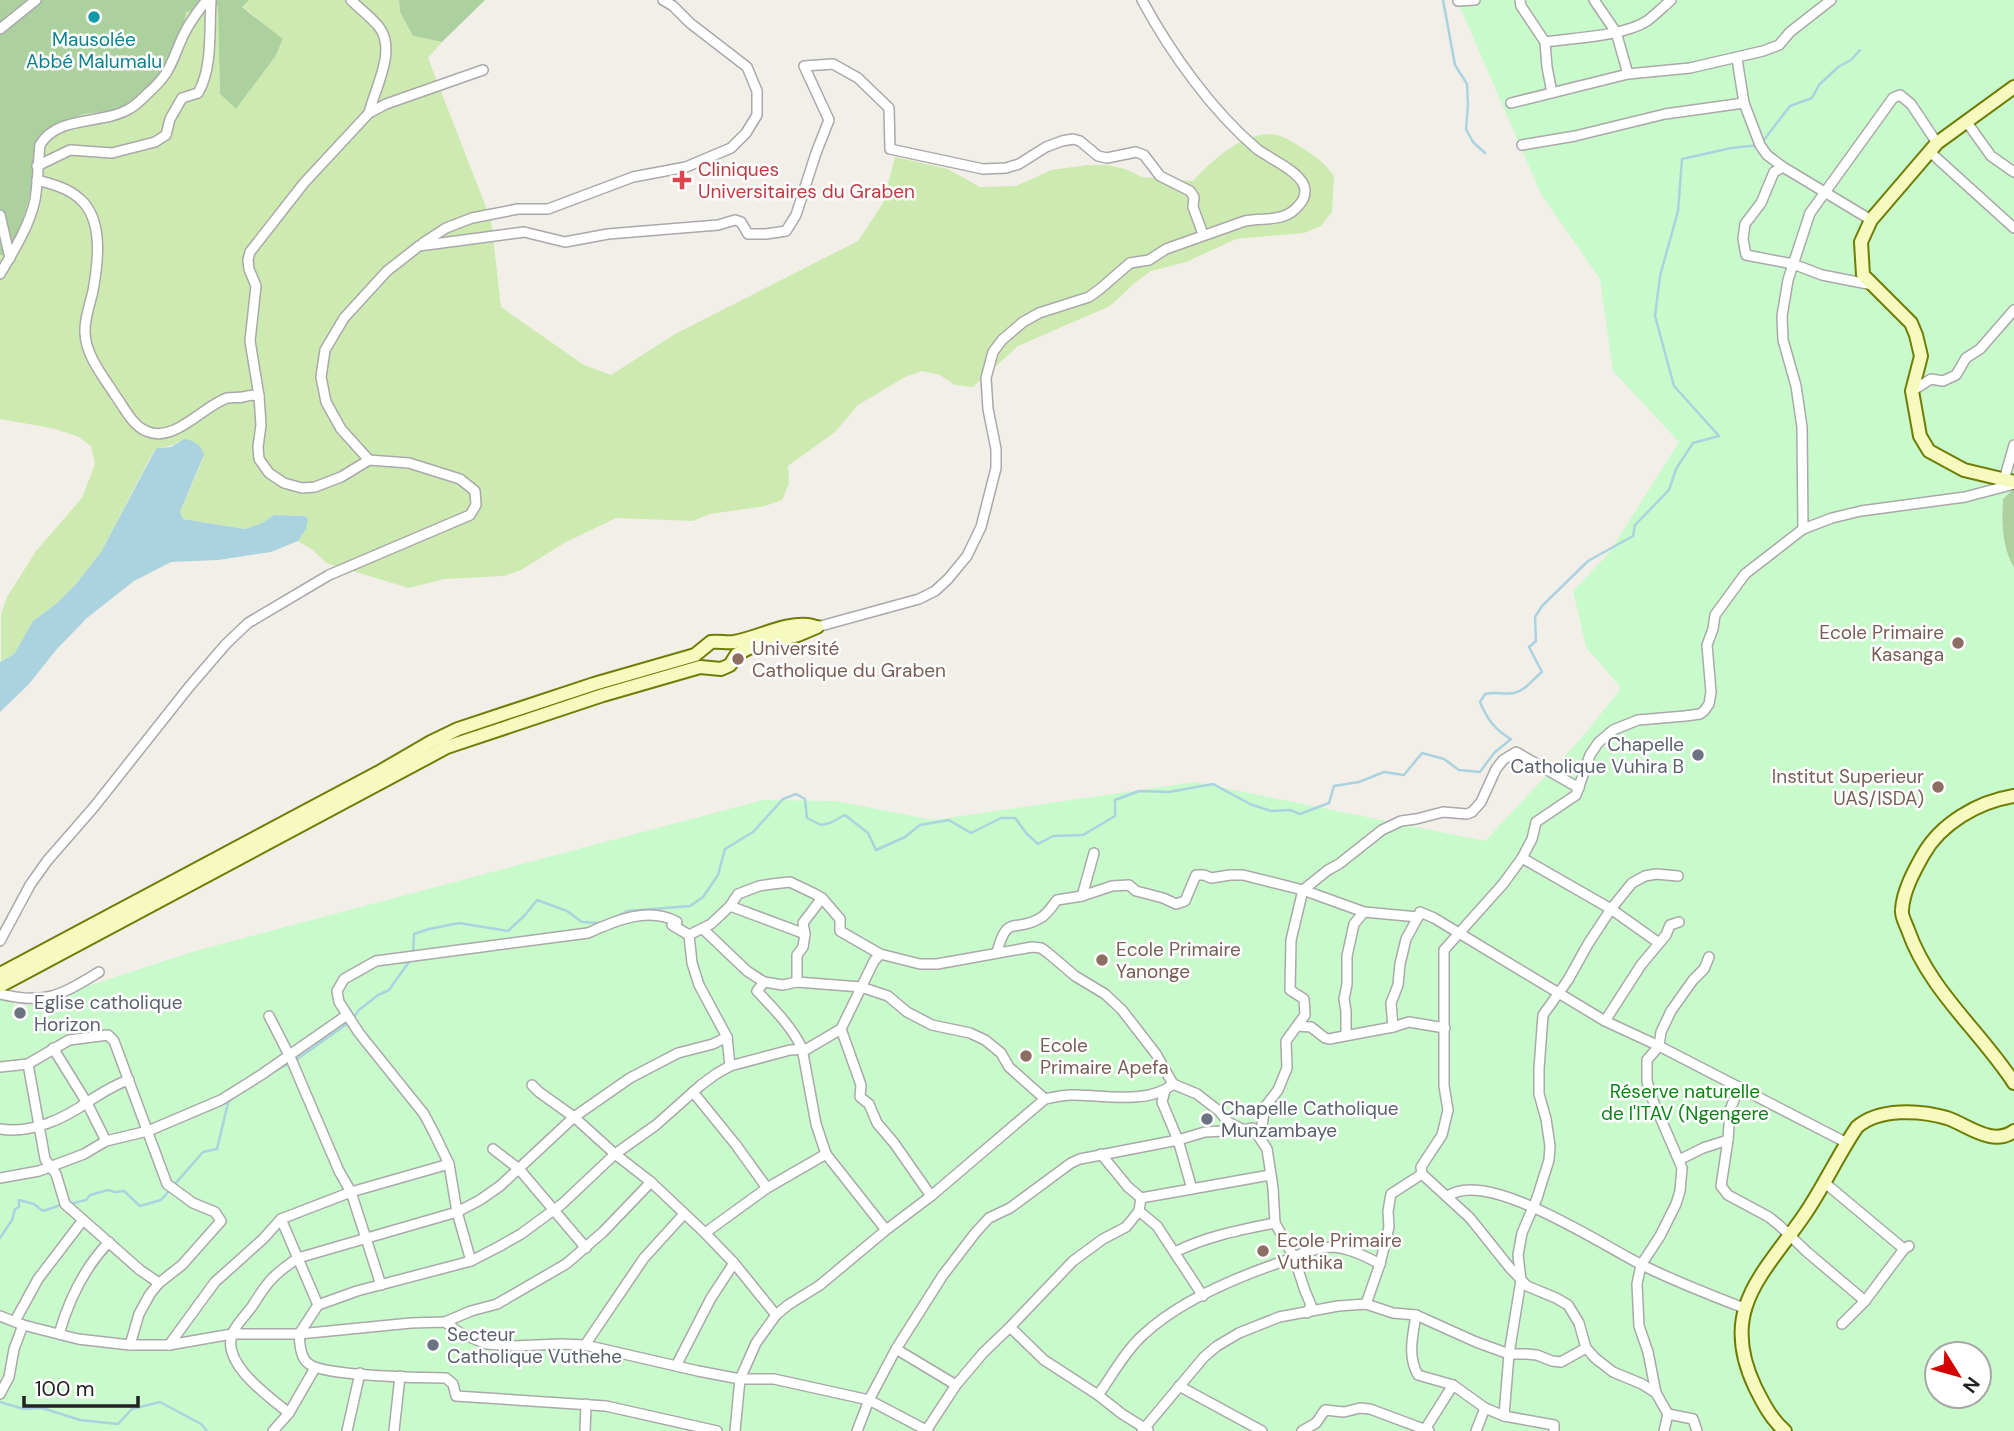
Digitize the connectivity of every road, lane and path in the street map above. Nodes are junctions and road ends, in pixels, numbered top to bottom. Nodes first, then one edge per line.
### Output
1 (36, 0) edge
2 (209, 0) edge
3 (351, 0) edge
4 (663, 0) edge
5 (1142, 0) edge
6 (1475, 0) edge
7 (1520, 0) edge
8 (1594, 0) edge
9 (1671, 0) edge
10 (1831, 0) edge
11 (1458, 1) edge
12 (0, 29) edge
13 (1616, 32) junction
14 (1545, 42) junction
15 (1737, 59) junction
16 (483, 70) dead end
17 (1628, 74) junction
18 (2014, 88) edge
19 (1552, 93) junction
20 (1511, 103) dead end
21 (1744, 103) junction
22 (369, 113) junction
23 (1966, 121) junction
24 (1522, 145) dead end
25 (1933, 147) junction
26 (37, 166) junction
27 (1783, 167) junction
28 (2014, 172) edge
29 (37, 180) junction
30 (1827, 192) junction
31 (0, 215) edge
32 (1871, 220) junction
33 (2014, 228) edge
34 (1203, 234) junction
35 (419, 246) junction
36 (10, 258) junction
37 (1793, 264) junction
38 (0, 274) edge
39 (1875, 286) junction
40 (2014, 310) edge
41 (1912, 391) junction
42 (259, 396) junction
43 (2014, 445) edge
44 (369, 460) junction
45 (2011, 482) edge
46 (1803, 529) junction
47 (817, 627) joint
48 (735, 648) junction
49 (698, 661) junction
50 (1579, 788) junction
51 (2014, 796) edge
52 (1094, 853) dead end
53 (1522, 858) junction
54 (1678, 876) dead end
55 (1303, 890) junction
56 (1082, 897) junction
57 (822, 898) junction
58 (730, 906) junction
59 (1611, 909) junction
60 (1364, 912) junction
61 (1418, 917) junction
62 (1679, 922) dead end
63 (703, 929) junction
64 (805, 934) junction
65 (1460, 934) junction
66 (689, 935) junction
67 (0, 941) edge
68 (1659, 943) junction
69 (997, 952) junction
70 (880, 954) junction
71 (1709, 957) dead end
72 (99, 972) dead end
73 (0, 974) edge
74 (764, 982) junction
75 (797, 982) junction
76 (0, 986) edge
77 (861, 987) junction
78 (0, 994) edge
79 (1559, 994) junction
80 (269, 1016) dead end
81 (350, 1018) junction
82 (1605, 1021) junction
83 (1298, 1026) junction
84 (1393, 1027) junction
85 (1445, 1028) junction
86 (841, 1029) junction
87 (1346, 1035) junction
88 (727, 1037) junction
89 (1659, 1046) junction
90 (53, 1048) junction
91 (802, 1048) junction
92 (291, 1059) junction
93 (27, 1064) junction
94 (730, 1066) junction
95 (0, 1067) edge
96 (129, 1080) junction
97 (2014, 1083) edge
98 (531, 1085) dead end
99 (1169, 1087) junction
100 (1739, 1087) junction
101 (693, 1092) junction
102 (1045, 1099) junction
103 (87, 1103) junction
104 (574, 1117) junction
105 (40, 1126) junction
106 (0, 1129) edge
107 (1243, 1130) junction
108 (148, 1131) junction
109 (2014, 1132) edge
110 (1260, 1137) junction
111 (1178, 1140) junction
112 (1728, 1140) junction
113 (106, 1142) junction
114 (1847, 1143) junction
115 (493, 1149) dead end
116 (615, 1154) junction
117 (826, 1154) junction
118 (1101, 1154) junction
119 (1679, 1160) junction
120 (449, 1164) junction
121 (52, 1166) junction
122 (519, 1169) junction
123 (1422, 1174) junction
124 (1270, 1175) junction
125 (0, 1178) edge
126 (650, 1182) junction
127 (1825, 1183) junction
128 (768, 1188) junction
129 (1192, 1189) junction
130 (351, 1192) junction
131 (931, 1196) junction
132 (1447, 1197) junction
133 (1141, 1198) junction
134 (1533, 1206) junction
135 (554, 1210) junction
136 (1139, 1211) junction
137 (457, 1212) junction
138 (684, 1214) junction
139 (281, 1219) junction
140 (83, 1220) junction
141 (1275, 1223) junction
142 (886, 1230) junction
143 (705, 1233) junction
144 (1790, 1235) junction
145 (366, 1238) junction
146 (109, 1242) junction
147 (586, 1248) junction
148 (1175, 1252) junction
149 (1294, 1257) junction
150 (298, 1258) junction
151 (471, 1261) junction
152 (734, 1263) junction
153 (1380, 1265) junction
154 (1641, 1265) junction
155 (1521, 1280) junction
156 (159, 1283) junction
157 (381, 1285) junction
158 (1203, 1296) junction
159 (1865, 1301) junction
160 (318, 1304) junction
161 (1366, 1304) junction
162 (1744, 1308) junction
163 (1307, 1313) junction
164 (0, 1315) edge
165 (776, 1315) junction
166 (1416, 1315) junction
167 (445, 1322) junction
168 (19, 1323) junction
169 (1842, 1324) dead end
170 (1010, 1328) junction
171 (59, 1334) junction
172 (232, 1334) junction
173 (299, 1334) junction
174 (130, 1345) junction
175 (169, 1345) junction
176 (585, 1345) junction
177 (1586, 1348) junction
178 (896, 1349) junction
179 (1509, 1354) junction
180 (676, 1366) junction
181 (315, 1368) junction
182 (360, 1373) junction
183 (400, 1376) junction
184 (740, 1379) junction
185 (956, 1385) junction
186 (1453, 1385) junction
187 (1179, 1386) junction
188 (1656, 1393) junction
189 (0, 1394) edge
190 (1098, 1395) junction
191 (869, 1400) junction
192 (586, 1404) junction
193 (1485, 1408) junction
194 (289, 1413) junction
195 (1668, 1414) junction
196 (1504, 1416) junction
197 (678, 1422) junction
198 (1318, 1427) edge
199 (1146, 1430) edge
200 (1426, 1430) edge
201 (273, 1431) edge
202 (347, 1431) edge
203 (394, 1431) edge
204 (584, 1431) edge
205 (673, 1431) edge
206 (717, 1431) edge
207 (735, 1431) edge
208 (858, 1431) edge
209 (927, 1431) edge
210 (1262, 1431) edge
211 (1302, 1431) edge
212 (1476, 1431) edge
213 (1554, 1431) edge
214 (1664, 1431) edge
215 (1697, 1431) edge
216 (1784, 1431) edge

1 - 12 street
2 - 26 street
2 - 26 street
3 - 22 street
4 - 35 street
5 - 34 street
6 - 11 street
7 - 14 street
8 - 13 street
9 - 13 street
10 - 15 street
13 - 14 street
13 - 17 street
14 - 19 street
15 - 17 street
15 - 21 street
16 - 22 street
17 - 19 street
18 - 23 street
19 - 20 street
21 - 24 street
21 - 27 street
22 - 42 street
23 - 25 street
23 - 28 street
25 - 30 street
25 - 32 street
25 - 33 street
26 - 29 street
27 - 30 street
27 - 37 street
29 - 36 street
29 - 42 street
30 - 32 street
30 - 37 street
31 - 36 street
32 - 39 street
34 - 35 street
34 - 47 street
35 - 44 street
36 - 38 street
37 - 39 street
37 - 46 street
39 - 41 street
40 - 41 street
41 - 45 street
42 - 44 street
43 - 45 street
44 - 67 street
45 - 46 street
46 - 50 street
47 - 48 street
48 - 49 street
48 - 49 street
49 - 73 street
49 - 76 street
50 - 53 street
50 - 55 street
51 - 97 street
52 - 56 street
53 - 59 street
53 - 65 street
54 - 59 street
55 - 56 street
55 - 60 street
55 - 83 street
56 - 69 street
57 - 58 street
57 - 64 street
57 - 70 street
58 - 63 street
58 - 64 street
59 - 68 street
59 - 79 street
60 - 61 street
60 - 87 street
61 - 65 street
61 - 84 street
62 - 68 street
63 - 66 street
63 - 74 street
64 - 75 street
65 - 79 street
65 - 85 street
66 - 81 street
66 - 88 street
68 - 82 street
69 - 70 street
69 - 99 street
70 - 77 street
71 - 89 street
72 - 78 street
74 - 75 street
74 - 91 street
75 - 77 street
77 - 86 street
77 - 102 street
79 - 82 street
79 - 134 street
80 - 92 street
81 - 92 street
81 - 120 street
82 - 89 street
83 - 87 street
83 - 110 street
84 - 85 street
84 - 87 street
85 - 123 street
86 - 91 street
86 - 131 street
88 - 94 street
88 - 104 street
89 - 100 street
89 - 119 street
90 - 93 street
90 - 96 street
90 - 103 street
91 - 94 street
91 - 117 street
92 - 108 street
92 - 130 street
93 - 95 street
93 - 105 street
94 - 101 street
96 - 103 street
96 - 108 street
98 - 104 street
99 - 102 street
99 - 107 street
99 - 111 street
100 - 112 street
100 - 114 street
101 - 116 street
101 - 128 street
102 - 131 street
103 - 105 street
103 - 113 street
104 - 116 street
104 - 122 street
105 - 106 street
105 - 121 street
107 - 110 street
107 - 111 street
108 - 113 street
108 - 156 street
109 - 114 street
110 - 124 street
111 - 118 street
111 - 129 street
112 - 119 street
112 - 144 street
113 - 121 street
114 - 127 street
115 - 122 street
116 - 126 street
116 - 135 street
117 - 128 street
117 - 142 street
118 - 133 street
118 - 178 street
119 - 154 street
120 - 130 street
120 - 137 street
121 - 125 street
121 - 140 street
122 - 135 street
122 - 137 street
123 - 132 street
123 - 153 street
124 - 129 street
124 - 141 street
126 - 138 street
126 - 147 street
127 - 144 street
127 - 159 street
128 - 143 street
129 - 133 street
130 - 139 street
130 - 145 street
131 - 142 street
132 - 134 street
132 - 155 street
133 - 136 street
134 - 154 street
134 - 155 street
135 - 147 street
135 - 151 street
136 - 148 street
136 - 170 street
137 - 145 street
137 - 151 street
138 - 143 street
138 - 176 street
139 - 150 street
139 - 175 street
140 - 146 street
140 - 168 street
141 - 148 street
141 - 149 street
142 - 165 street
143 - 152 street
144 - 159 street
144 - 162 street
145 - 150 street
145 - 157 street
146 - 156 street
146 - 171 street
147 - 167 street
148 - 158 street
149 - 153 street
149 - 158 street
149 - 163 street
150 - 160 street
150 - 172 street
151 - 157 street
152 - 165 street
152 - 180 street
153 - 161 street
154 - 162 street
154 - 188 street
155 - 177 street
155 - 179 street
156 - 174 street
157 - 160 street
158 - 190 street
159 - 169 street
160 - 173 street
161 - 163 street
161 - 166 street
162 - 216 street
163 - 187 street
164 - 168 street
165 - 184 street
166 - 179 street
166 - 186 street
167 - 173 street
167 - 176 street
168 - 171 street
168 - 189 street
170 - 185 street
170 - 190 street
171 - 174 street
172 - 173 street
172 - 175 street
172 - 194 street
173 - 181 street
174 - 175 street
176 - 180 street
177 - 179 street
177 - 188 street
178 - 185 street
178 - 191 street
179 - 196 street
180 - 184 street
181 - 182 street
181 - 194 street
182 - 183 street
182 - 202 street
183 - 192 street
183 - 203 street
184 - 191 street
184 - 207 street
185 - 209 street
186 - 193 street
186 - 200 street
187 - 199 street
187 - 210 street
188 - 195 street
190 - 199 street
191 - 208 street
191 - 209 street
192 - 197 street
192 - 204 street
193 - 196 street
193 - 212 street
194 - 201 street
195 - 214 street
195 - 215 street
196 - 213 street
197 - 205 street
197 - 206 street
198 - 200 street
198 - 211 street

